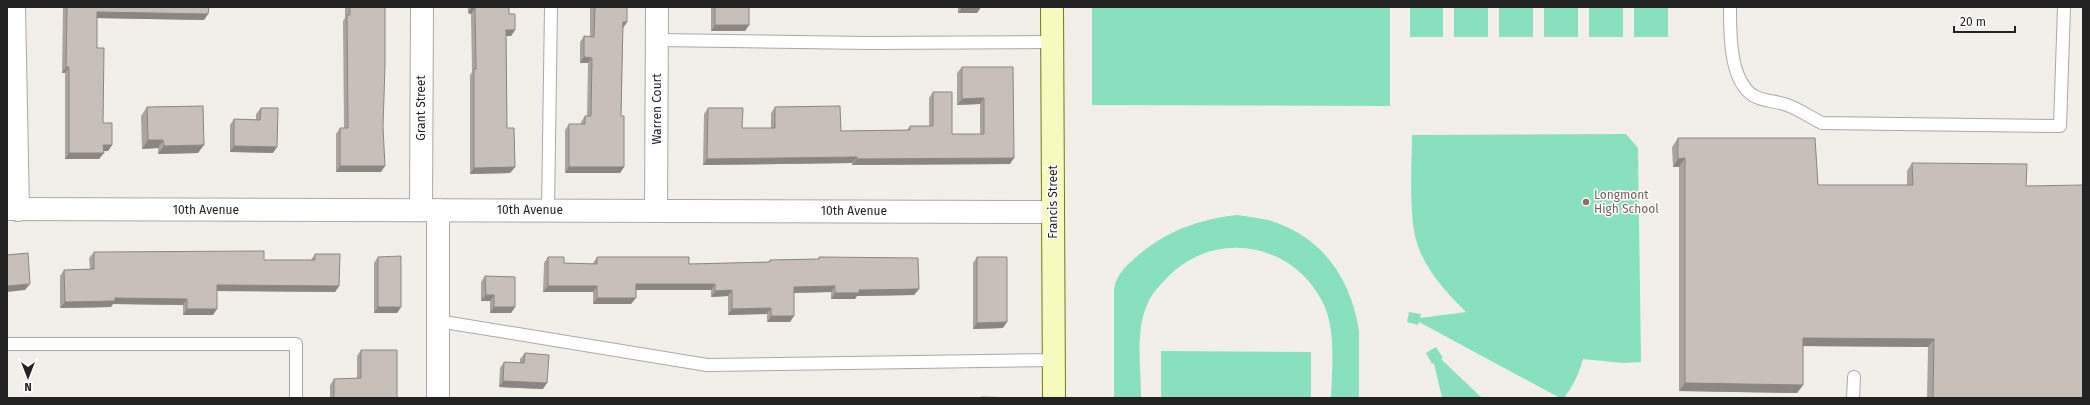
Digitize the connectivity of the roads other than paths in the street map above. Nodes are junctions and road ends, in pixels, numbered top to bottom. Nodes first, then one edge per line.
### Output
1 (14, 7) edge
2 (422, 7) edge
3 (550, 7) edge
4 (657, 7) edge
5 (1052, 7) edge
6 (1730, 7) edge
7 (2064, 7) edge
8 (657, 40) junction
9 (1052, 42) junction
10 (12, 210) edge
11 (429, 210) junction
12 (548, 210) junction
13 (656, 211) junction
14 (1053, 212) junction
15 (438, 321) junction
16 (7, 344) edge
17 (1054, 360) junction
18 (1854, 377) dead end
19 (296, 398) edge
20 (438, 398) edge
21 (1054, 398) edge
22 (1853, 398) edge

1 - 10 street
2 - 11 street, Grant Street
3 - 12 lane
4 - 8 street, Warren Court
5 - 9 street, Francis Street
6 - 7 lane
8 - 9 lane
8 - 13 street, Warren Court
9 - 14 street, Francis Street
10 - 11 street, 10th Avenue
11 - 12 street, 10th Avenue
11 - 15 street, Grant Street
12 - 13 street, 10th Avenue
13 - 14 street, 10th Avenue
14 - 17 street, Francis Street
15 - 17 lane
15 - 20 street, Grant Street
16 - 19 lane
17 - 21 street, Francis Street
18 - 22 lane

